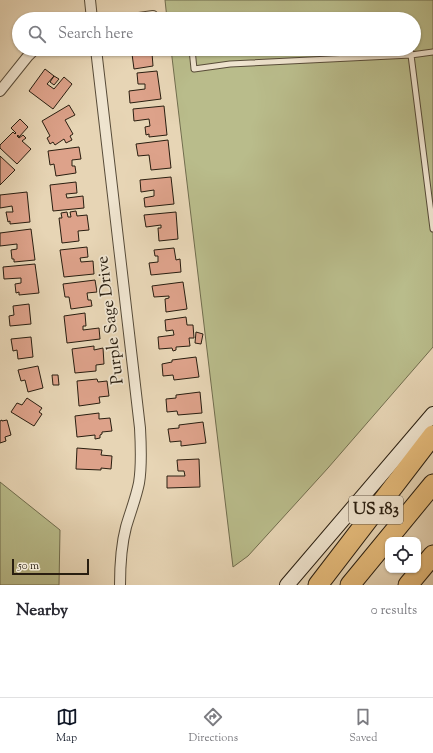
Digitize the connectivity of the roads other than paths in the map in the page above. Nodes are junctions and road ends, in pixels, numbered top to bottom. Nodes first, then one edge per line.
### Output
1 (90, 0) edge
2 (91, 12) edge
3 (421, 52) edge
4 (433, 52) edge
5 (28, 56) edge
6 (97, 56) edge
7 (193, 56) edge
8 (350, 56) edge
9 (411, 56) edge
10 (0, 91) edge
11 (433, 229) edge
12 (433, 414) edge
13 (433, 435) edge
14 (433, 484) edge
15 (433, 555) edge
16 (120, 585) edge
17 (287, 585) edge
18 (318, 585) edge
19 (350, 585) edge
20 (408, 585) edge

1 - 2 street
3 - 4 lane
5 - 10 street
6 - 16 street, Purple Sage Drive
7 - 8 lane
9 - 11 lane
12 - 17 main road
13 - 18 highway, US 183
14 - 19 highway
15 - 20 highway

